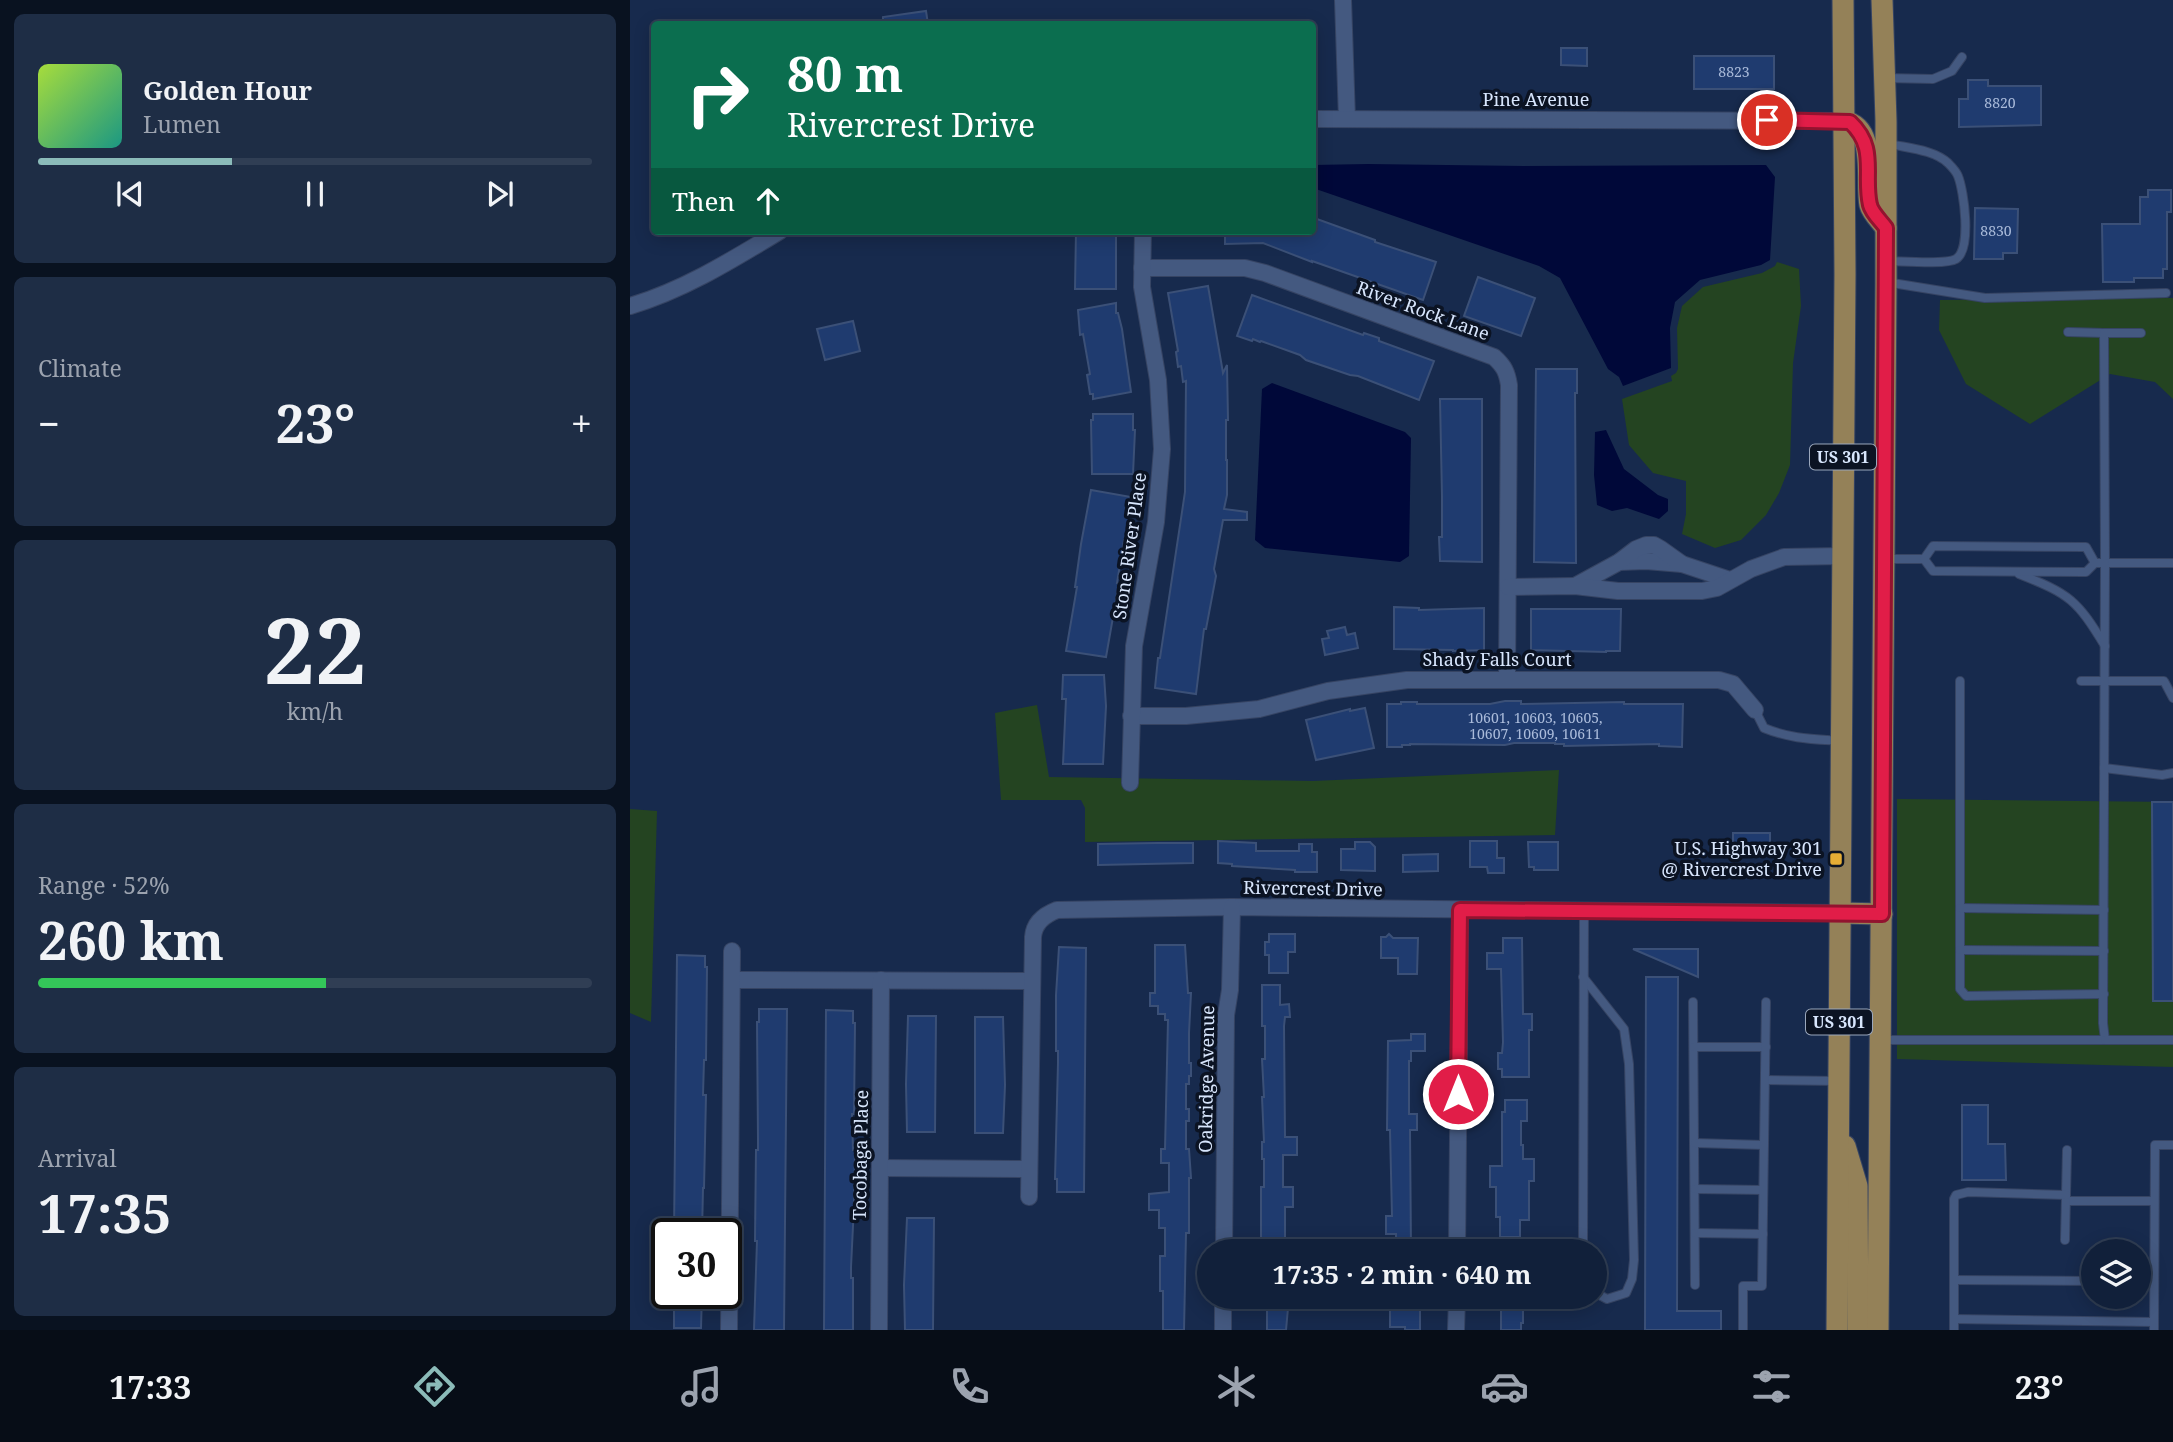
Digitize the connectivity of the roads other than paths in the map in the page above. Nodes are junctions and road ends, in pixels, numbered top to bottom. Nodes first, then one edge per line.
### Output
1 (1343, 0) edge
2 (1843, 0) edge
3 (1882, 0) edge
4 (1962, 57) dead end
5 (1885, 78) junction
6 (1316, 118) edge
7 (1346, 119) junction
8 (1844, 121) junction
9 (1886, 143) junction
10 (1886, 228) junction
11 (773, 235) edge
12 (1143, 235) edge
13 (1886, 261) junction
14 (1142, 268) junction
15 (1886, 282) junction
16 (2166, 293) dead end
17 (630, 306) edge
18 (2068, 332) dead end
19 (2104, 333) junction
20 (2141, 333) dead end
21 (1842, 556) junction
22 (1885, 559) junction
23 (1924, 559) junction
24 (1626, 561) junction
25 (2095, 563) junction
26 (2105, 563) junction
27 (2173, 563) edge
28 (2013, 572) junction
29 (1730, 580) junction
30 (1575, 586) junction
31 (1508, 587) junction
32 (1637, 591) junction
33 (2105, 646) junction
34 (1507, 680) junction
35 (1960, 681) dead end
36 (2081, 681) dead end
37 (2105, 681) junction
38 (2173, 698) edge
39 (1755, 710) joint
40 (1132, 716) junction
41 (1841, 741) junction
42 (2105, 768) junction
43 (2173, 773) edge
44 (1130, 783) dead end
45 (1232, 907) junction
46 (1960, 908) junction
47 (1460, 910) junction
48 (2104, 910) junction
49 (1584, 912) junction
50 (1840, 913) junction
51 (1882, 914) junction
52 (1960, 950) junction
53 (732, 951) dead end
54 (2104, 951) junction
55 (1583, 977) junction
56 (732, 980) junction
57 (881, 980) junction
58 (1032, 981) junction
59 (2104, 995) junction
60 (1693, 1002) dead end
61 (1766, 1002) dead end
62 (1881, 1040) junction
63 (2105, 1040) junction
64 (2173, 1040) edge
65 (1694, 1047) junction
66 (1766, 1047) junction
67 (1765, 1080) junction
68 (1839, 1081) junction
69 (1838, 1132) junction
70 (1695, 1143) junction
71 (1764, 1145) junction
72 (2173, 1145) edge
73 (2067, 1150) dead end
74 (880, 1168) junction
75 (1029, 1169) junction
76 (1695, 1189) junction
77 (1763, 1190) junction
78 (1029, 1197) dead end
79 (2066, 1198) junction
80 (2154, 1201) junction
81 (1695, 1233) junction
82 (1763, 1234) junction
83 (1224, 1239) edge
84 (1457, 1239) edge
85 (1583, 1239) edge
86 (2065, 1240) dead end
87 (1954, 1280) junction
88 (2081, 1281) edge
89 (2154, 1281) joint
90 (1695, 1285) dead end
91 (1607, 1299) edge
92 (1223, 1309) edge
93 (1457, 1309) edge
94 (1954, 1319) junction
95 (2154, 1326) edge
96 (729, 1330) edge
97 (878, 1330) edge
98 (1223, 1330) edge
99 (1456, 1330) edge
100 (1743, 1330) edge
101 (1837, 1330) edge
102 (1858, 1330) edge
103 (1878, 1330) edge
104 (1954, 1330) edge

1 - 7 street
2 - 8 main road, US 301
3 - 5 main road, US 301
4 - 5 lane
5 - 9 main road, US 301
6 - 7 street, Pine Avenue
7 - 8 street, Pine Avenue
8 - 10 main road
8 - 21 main road, US 301
9 - 10 main road, US 301
9 - 13 lane
10 - 13 main road, US 301
11 - 17 street
12 - 14 street, Stone River Place
13 - 15 main road, US 301
14 - 31 street, River Rock Lane
14 - 40 street, Stone River Place
15 - 16 lane
15 - 22 main road, US 301
18 - 19 lane
19 - 20 lane
19 - 26 lane
21 - 29 street
21 - 41 main road, US 301
22 - 23 lane
22 - 51 main road, US 301
23 - 25 lane
23 - 28 lane
24 - 29 street
24 - 30 street
24 - 32 street
25 - 26 lane
25 - 28 lane
26 - 27 lane
26 - 33 lane
28 - 33 lane
29 - 32 street
30 - 31 street
30 - 32 street
31 - 34 street, River Rock Lane
33 - 37 lane
34 - 39 street, Shady Falls Court
34 - 40 street, Shady Falls Court
35 - 46 lane
36 - 37 lane
37 - 38 lane
37 - 42 lane
39 - 41 lane, Shady Falls Court
40 - 44 street, Stone River Place
41 - 50 main road, US 301
42 - 43 lane
42 - 48 lane
45 - 47 street, Rivercrest Drive
45 - 58 street, Rivercrest Drive
45 - 83 street, Oakridge Avenue
46 - 48 lane
46 - 52 lane
47 - 49 street, Rivercrest Drive
47 - 84 street
48 - 54 lane
49 - 50 street, Rivercrest Drive
49 - 55 lane
50 - 51 main road
50 - 68 main road, US 301
51 - 62 main road, US 301
52 - 54 lane
52 - 59 lane
53 - 56 street
54 - 59 lane
55 - 85 lane
55 - 91 lane
56 - 57 street
56 - 96 street
57 - 58 street
57 - 74 street, Tocobaga Place
58 - 75 street, Rivercrest Drive
59 - 63 lane
60 - 65 lane
61 - 66 lane
62 - 63 lane
62 - 103 main road, US 301
63 - 64 lane
65 - 66 lane
65 - 70 lane
66 - 67 lane
67 - 68 lane
67 - 71 lane
68 - 69 main road, US 301
69 - 101 main road, US 301
69 - 102 main road
70 - 71 lane
70 - 76 lane
71 - 77 lane
72 - 80 lane
73 - 79 lane
74 - 75 street
74 - 97 street, Tocobaga Place
75 - 78 street, Rivercrest Drive
76 - 77 lane
76 - 81 lane
77 - 82 lane
79 - 80 lane
79 - 86 lane
79 - 87 lane
80 - 89 lane
81 - 82 lane
81 - 90 lane
82 - 100 lane
87 - 88 lane
87 - 94 lane
89 - 95 lane
92 - 98 street
93 - 99 street
94 - 95 lane
94 - 104 lane

